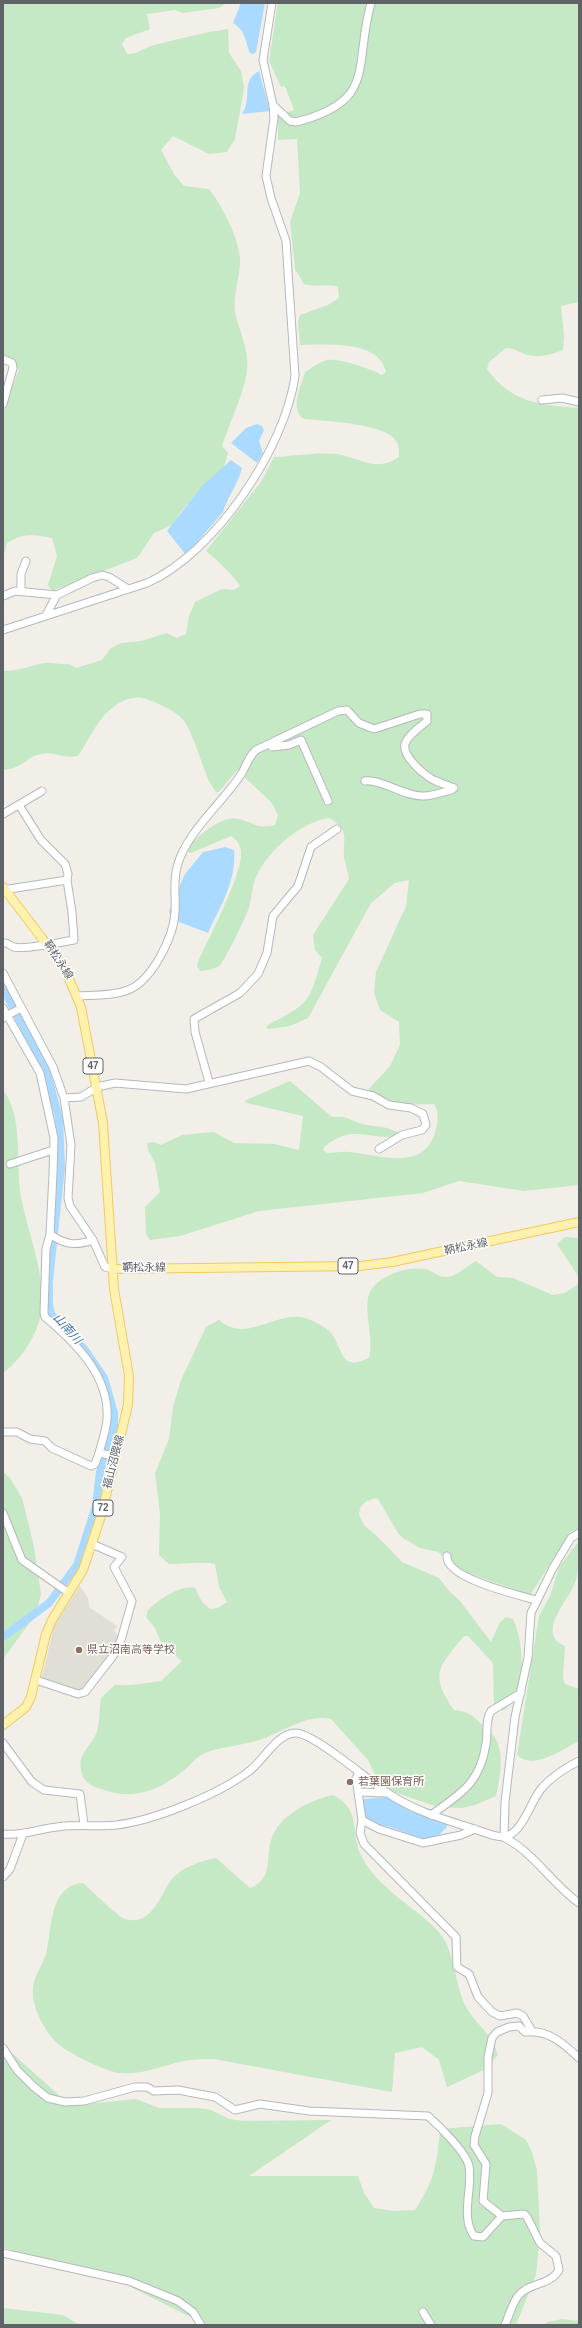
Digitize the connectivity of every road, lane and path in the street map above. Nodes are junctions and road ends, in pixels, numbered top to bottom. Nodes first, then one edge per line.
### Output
1 (272, 3) edge
2 (371, 3) edge
3 (273, 106) junction
4 (3, 359) edge
5 (542, 400) dead end
6 (579, 402) edge
7 (3, 404) edge
8 (26, 561) dead end
9 (128, 589) junction
10 (21, 591) junction
11 (57, 595) junction
12 (3, 596) edge
13 (46, 615) junction
14 (3, 630) edge
15 (263, 747) junction
16 (365, 781) dead end
17 (42, 791) dead end
18 (328, 800) dead end
19 (19, 805) junction
20 (3, 814) edge
21 (337, 829) dead end
22 (66, 880) junction
23 (4, 889) edge
24 (3, 943) edge
25 (49, 945) junction
26 (3, 973) edge
27 (77, 996) junction
28 (3, 1008) edge
29 (20, 1009) junction
30 (7, 1016) edge
31 (209, 1082) junction
32 (97, 1088) junction
33 (64, 1098) junction
34 (379, 1149) dead end
35 (53, 1150) junction
36 (10, 1164) dead end
37 (579, 1222) edge
38 (51, 1234) junction
39 (93, 1240) junction
40 (113, 1269) junction
41 (3, 1432) edge
42 (99, 1453) junction
43 (112, 1455) junction
44 (3, 1513) edge
45 (579, 1533) edge
46 (92, 1544) junction
47 (447, 1556) dead end
48 (67, 1593) junction
49 (536, 1600) junction
50 (36, 1680) junction
51 (521, 1694) junction
52 (3, 1726) edge
53 (3, 1742) edge
54 (579, 1761) edge
55 (358, 1772) junction
56 (360, 1792) junction
57 (386, 1792) junction
58 (431, 1815) junction
59 (362, 1820) junction
60 (84, 1825) junction
61 (475, 1829) junction
62 (3, 1834) edge
63 (23, 1834) junction
64 (504, 1837) junction
65 (3, 1877) edge
66 (579, 1903) edge
67 (532, 2031) junction
68 (3, 2048) edge
69 (579, 2058) edge
70 (502, 2216) junction
71 (3, 2253) edge
72 (423, 2312) dead end
73 (201, 2325) edge
74 (431, 2325) edge
75 (505, 2325) edge

1 - 3 street
2 - 3 street
3 - 9 street
4 - 7 street
5 - 6 street
8 - 10 street
9 - 11 street
9 - 13 street
10 - 11 street
10 - 12 street
11 - 13 street
13 - 14 street
15 - 16 street
15 - 18 street
15 - 27 street
17 - 19 street
19 - 20 street
19 - 22 street
21 - 31 street
22 - 23 street
22 - 25 street
23 - 25 main road, 鞆松永線 / 47
24 - 25 street
25 - 27 main road, 鞆松永線 / 47
26 - 29 street
27 - 32 main road, 鞆松永線 / 47
28 - 30 street
29 - 30 street
29 - 33 street
30 - 35 street
31 - 32 street
31 - 34 street
32 - 33 street
32 - 40 main road, 鞆松永線 / 47
33 - 39 street
35 - 36 street
35 - 38 street
37 - 40 main road, 鞆松永線 / 47
38 - 39 street
38 - 42 street
39 - 40 street
40 - 43 main road, 福山沼隈線 / 72
41 - 42 street
42 - 43 street
43 - 46 main road, 福山沼隈線 / 72
44 - 48 street
45 - 49 street
46 - 48 main road, 福山沼隈線 / 72
46 - 50 street
47 - 49 street
48 - 50 main road, 福山沼隈線 / 72
49 - 51 street
50 - 52 main road, 福山沼隈線 / 72
51 - 58 street
51 - 64 street
53 - 60 street
54 - 64 street
55 - 56 street
55 - 57 street
55 - 60 street
56 - 57 street
56 - 59 street
57 - 58 street
58 - 61 street
59 - 61 street
59 - 67 street
60 - 63 street
61 - 64 street
62 - 63 street
63 - 65 street
64 - 66 street
67 - 69 street
67 - 70 street
68 - 70 street
70 - 75 street
71 - 73 street
72 - 74 street

